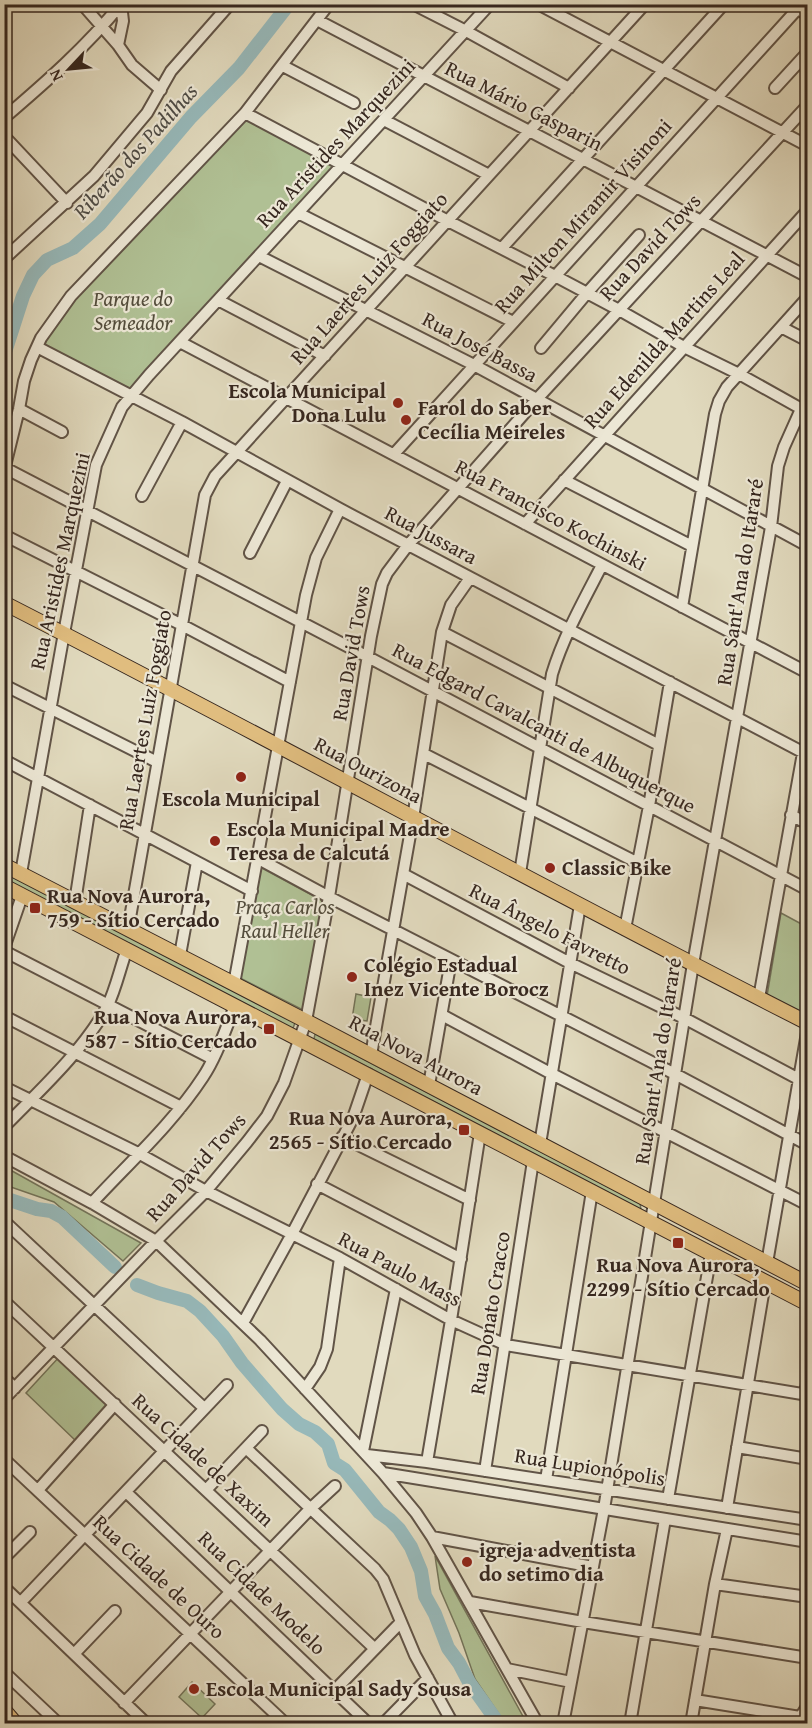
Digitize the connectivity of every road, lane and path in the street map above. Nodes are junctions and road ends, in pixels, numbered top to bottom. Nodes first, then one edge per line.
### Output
1 (82, 4) edge
2 (230, 4) edge
3 (329, 4) edge
4 (413, 4) edge
5 (490, 4) edge
6 (538, 4) edge
7 (645, 4) edge
8 (724, 4) edge
9 (121, 5) edge
10 (799, 8) edge
11 (317, 20) junction
12 (103, 27) junction
13 (466, 31) junction
14 (610, 43) junction
15 (118, 45) junction
16 (807, 52) edge
17 (283, 66) junction
18 (663, 71) junction
19 (424, 76) junction
20 (569, 88) junction
21 (775, 88) dead end
22 (161, 90) junction
23 (716, 99) junction
24 (354, 103) dead end
25 (807, 105) edge
26 (245, 112) junction
27 (4, 118) edge
28 (384, 120) junction
29 (529, 132) junction
30 (782, 133) junction
31 (4, 136) edge
32 (807, 146) edge
33 (583, 159) junction
34 (342, 165) junction
35 (489, 175) junction
36 (636, 187) junction
37 (67, 203) junction
38 (807, 210) edge
39 (298, 213) junction
40 (447, 221) junction
41 (700, 222) junction
42 (639, 235) dead end
43 (502, 248) junction
44 (259, 256) junction
45 (766, 256) junction
46 (4, 259) edge
47 (406, 266) junction
48 (555, 276) junction
49 (807, 277) edge
50 (587, 293) junction
51 (807, 297) edge
52 (218, 300) junction
53 (367, 310) junction
54 (619, 310) junction
55 (513, 322) junction
56 (781, 327) junction
57 (807, 341) edge
58 (180, 342) junction
59 (684, 347) junction
60 (37, 348) junction
61 (541, 348) dead end
62 (325, 356) junction
63 (474, 365) junction
64 (739, 374) junction
65 (131, 396) junction
66 (286, 398) junction
67 (537, 399) junction
68 (19, 409) junction
69 (804, 410) edge
70 (182, 422) junction
71 (62, 432) dead end
72 (604, 435) junction
73 (235, 452) junction
74 (394, 454) junction
75 (5, 469) edge
76 (564, 480) junction
77 (286, 481) junction
78 (458, 488) junction
79 (701, 489) junction
80 (142, 496) dead end
81 (340, 509) junction
82 (87, 511) junction
83 (525, 524) junction
84 (771, 526) junction
85 (4, 535) edge
86 (408, 545) junction
87 (692, 546) junction
88 (807, 546) edge
89 (250, 553) dead end
90 (602, 565) junction
91 (193, 567) junction
92 (76, 570) junction
93 (470, 578) junction
94 (4, 603) edge
95 (682, 607) junction
96 (301, 623) junction
97 (182, 625) junction
98 (569, 629) junction
99 (442, 632) junction
100 (63, 633) junction
101 (750, 643) junction
102 (368, 657) junction
103 (807, 673) edge
104 (290, 682) junction
105 (670, 682) junction
106 (4, 685) edge
107 (170, 688) junction
108 (549, 688) junction
109 (434, 692) junction
110 (50, 708) junction
111 (737, 717) junction
112 (659, 745) junction
113 (278, 746) junction
114 (540, 747) junction
115 (424, 754) junction
116 (805, 754) edge
117 (4, 760) edge
118 (157, 762) junction
119 (38, 777) junction
120 (348, 782) junction
121 (90, 805) junction
122 (649, 806) junction
123 (530, 808) junction
124 (791, 815) junction
125 (413, 818) junction
126 (807, 824) edge
127 (144, 834) junction
128 (715, 840) junction
129 (257, 858) junction
130 (197, 862) junction
131 (638, 863) junction
132 (4, 865) edge
133 (21, 873) junction
134 (520, 873) junction
135 (403, 874) junction
136 (780, 876) junction
137 (4, 886) edge
138 (807, 890) edge
139 (252, 891) junction
140 (22, 896) junction
141 (329, 897) junction
142 (75, 902) junction
143 (580, 905) junction
144 (128, 928) junction
145 (625, 928) junction
146 (393, 930) junction
147 (4, 950) edge
148 (127, 950) junction
149 (180, 955) junction
150 (451, 960) junction
151 (193, 963) junction
152 (570, 963) junction
153 (693, 964) junction
154 (209, 971) junction
155 (186, 981) junction
156 (234, 984) junction
157 (204, 990) junction
158 (759, 998) junction
159 (108, 1004) junction
160 (235, 1006) junction
161 (442, 1015) junction
162 (4, 1016) edge
163 (561, 1016) junction
164 (684, 1018) junction
165 (306, 1021) junction
166 (807, 1025) edge
167 (300, 1039) junction
168 (75, 1051) junction
169 (371, 1055) junction
170 (213, 1059) junction
171 (368, 1074) junction
172 (552, 1074) junction
173 (675, 1074) junction
174 (803, 1081) edge
175 (429, 1085) junction
176 (4, 1087) edge
177 (30, 1100) junction
178 (460, 1102) junction
179 (181, 1107) junction
180 (452, 1118) junction
181 (4, 1127) edge
182 (666, 1131) junction
183 (480, 1133) junction
184 (789, 1135) junction
185 (342, 1137) junction
186 (540, 1144) junction
187 (807, 1145) edge
188 (138, 1154) junction
189 (4, 1156) edge
190 (533, 1161) junction
191 (317, 1184) junction
192 (779, 1190) junction
193 (206, 1191) junction
194 (592, 1191) junction
195 (470, 1200) junction
196 (92, 1203) junction
197 (654, 1204) junction
198 (807, 1205) edge
199 (4, 1221) edge
200 (651, 1222) junction
201 (292, 1234) junction
202 (156, 1241) junction
203 (711, 1254) junction
204 (340, 1258) junction
205 (461, 1259) junction
206 (767, 1263) junction
207 (765, 1282) junction
208 (807, 1284) edge
209 (396, 1289) junction
210 (4, 1302) edge
211 (95, 1304) junction
212 (807, 1304) edge
213 (451, 1320) junction
214 (243, 1323) junction
215 (506, 1345) junction
216 (54, 1347) junction
217 (566, 1355) junction
218 (628, 1365) junction
219 (690, 1376) junction
220 (4, 1377) edge
221 (807, 1378) edge
222 (227, 1385) dead end
223 (747, 1385) junction
224 (15, 1388) junction
225 (305, 1389) junction
226 (806, 1395) edge
227 (4, 1399) edge
228 (115, 1404) junction
229 (204, 1408) junction
230 (262, 1431) dead end
231 (737, 1446) junction
232 (246, 1448) junction
233 (165, 1451) junction
234 (365, 1453) junction
235 (4, 1459) edge
236 (807, 1459) edge
237 (427, 1462) junction
238 (485, 1471) junction
239 (383, 1473) junction
240 (546, 1480) junction
241 (335, 1486) dead end
242 (38, 1490) junction
243 (206, 1490) junction
244 (607, 1490) junction
245 (126, 1492) junction
246 (668, 1499) junction
247 (727, 1508) junction
248 (310, 1509) junction
249 (604, 1509) junction
250 (665, 1519) junction
251 (807, 1520) edge
252 (727, 1529) junction
253 (30, 1532) dead end
254 (85, 1535) junction
255 (432, 1537) junction
256 (807, 1542) edge
257 (271, 1551) junction
258 (4, 1558) edge
259 (593, 1567) junction
260 (715, 1584) junction
261 (4, 1587) edge
262 (232, 1591) junction
263 (807, 1598) edge
264 (21, 1602) junction
265 (470, 1602) junction
266 (115, 1611) dead end
267 (401, 1622) junction
268 (583, 1622) junction
269 (644, 1632) junction
270 (191, 1634) junction
271 (706, 1641) junction
272 (374, 1648) junction
273 (74, 1654) junction
274 (807, 1658) edge
275 (507, 1669) junction
276 (4, 1672) edge
277 (428, 1678) junction
278 (571, 1682) junction
279 (335, 1690) junction
280 (694, 1700) junction
281 (124, 1703) junction
282 (807, 1704) edge
283 (4, 1710) edge
284 (134, 1719) edge
285 (798, 1720) edge
286 (16, 1724) edge
287 (59, 1724) edge
288 (147, 1724) edge
289 (286, 1724) edge
290 (369, 1724) edge
291 (383, 1724) edge
292 (453, 1724) edge
293 (538, 1724) edge
294 (563, 1724) edge
295 (630, 1724) edge
296 (690, 1724) edge

1 - 12 street
2 - 22 street
3 - 11 street
4 - 13 street
5 - 13 street, Rua Aristides Marquezini
6 - 14 street
7 - 14 street, Rua Laertes Luiz Foggiato
8 - 18 street
9 - 12 street
9 - 15 street
10 - 23 street, Rua Milton Miramir Visinoni
11 - 17 street
11 - 19 street, Rua Mário Gasparin
12 - 15 street
12 - 27 street
13 - 19 street, Rua Aristides Marquezini
13 - 20 street
14 - 18 street
14 - 20 street, Rua Laertes Luiz Foggiato
15 - 22 street
16 - 21 street
17 - 24 street
17 - 26 street
18 - 23 street
18 - 33 street
19 - 28 street, Rua Aristides Marquezini
19 - 29 street, Rua Mário Gasparin
20 - 29 street, Rua Laertes Luiz Foggiato
22 - 37 street
23 - 30 street
23 - 36 street, Rua Milton Miramir Visinoni
25 - 30 street, Rua David Tows
26 - 34 street
26 - 60 street
28 - 34 street, Rua Aristides Marquezini
28 - 35 street
29 - 33 street, Rua Mário Gasparin
29 - 35 street, Rua Laertes Luiz Foggiato
30 - 32 street
30 - 41 street, Rua David Tows
31 - 37 street
33 - 36 street, Rua Mário Gasparin
33 - 43 street
34 - 39 street, Rua Aristides Marquezini
34 - 40 street
35 - 40 street, Rua Laertes Luiz Foggiato
36 - 41 street, Rua Mário Gasparin
36 - 48 street, Rua Milton Miramir Visinoni
37 - 46 street
38 - 45 street, Rua Edenilda Martins Leal
39 - 44 street, Rua Aristides Marquezini
39 - 47 street
40 - 43 street
40 - 47 street, Rua Laertes Luiz Foggiato
41 - 45 street, Rua Mário Gasparin
41 - 54 street, Rua David Tows
42 - 50 street
43 - 48 street
44 - 52 street, Rua Aristides Marquezini
44 - 53 street, Rua José Bassa
45 - 49 street, Rua Mário Gasparin
45 - 59 street, Rua Edenilda Martins Leal
47 - 53 street, Rua Laertes Luiz Foggiato
47 - 55 street
48 - 50 street
48 - 55 street, Rua Milton Miramir Visinoni
50 - 54 street
50 - 61 street
51 - 56 street
52 - 58 street, Rua Aristides Marquezini
52 - 62 street
53 - 62 street, Rua Laertes Luiz Foggiato
53 - 63 street, Rua José Bassa
54 - 59 street
54 - 67 street, Rua David Tows
55 - 63 street, Rua Milton Miramir Visinoni
56 - 57 street
56 - 64 street
58 - 65 street, Rua Aristides Marquezini
58 - 66 street, Rua Francisco Kochinski
59 - 64 street
59 - 72 street, Rua Edenilda Martins Leal
60 - 65 street, Rua Jussara
60 - 68 street
62 - 66 street, Rua Laertes Luiz Foggiato
63 - 67 street, Rua José Bassa
63 - 74 street, Rua Milton Miramir Visinoni
64 - 69 street
64 - 79 street
65 - 70 street, Rua Jussara
65 - 82 street, Rua Aristides Marquezini
66 - 73 street, Rua Laertes Luiz Foggiato
66 - 74 street, Rua Francisco Kochinski
67 - 72 street, Rua José Bassa
67 - 78 street, Rua David Tows
68 - 71 street
68 - 75 street
69 - 84 street, Rua Sant'Ana do Itararé
70 - 73 street, Rua Jussara
70 - 80 street
72 - 76 street, Rua Edenilda Martins Leal
72 - 79 street, Rua José Bassa
73 - 77 street, Rua Jussara
73 - 91 street, Rua Laertes Luiz Foggiato
74 - 78 street, Rua Francisco Kochinski
75 - 82 street, Rua Edgard Cavalcanti de Albuquerque
76 - 83 street, Rua Edenilda Martins Leal
76 - 87 street
77 - 81 street, Rua Jussara
77 - 89 street
78 - 83 street, Rua Francisco Kochinski
78 - 86 street, Rua David Tows
79 - 84 street, Rua José Bassa
79 - 87 street
81 - 86 street, Rua Jussara
81 - 96 street
82 - 91 street, Rua Edgard Cavalcanti de Albuquerque
82 - 92 street, Rua Aristides Marquezini
83 - 90 street, Rua Francisco Kochinski
84 - 88 street, Rua José Bassa
84 - 101 street, Rua Sant'Ana do Itararé
85 - 92 street
86 - 93 street, Rua Jussara
86 - 102 street, Rua David Tows
87 - 95 street
90 - 95 street, Rua Francisco Kochinski
90 - 98 street
91 - 96 street, Rua Edgard Cavalcanti de Albuquerque
91 - 97 street, Rua Laertes Luiz Foggiato
92 - 97 street
92 - 100 street, Rua Aristides Marquezini
93 - 98 street, Rua Jussara
93 - 99 street
94 - 100 main road, Rua Ourizona
95 - 101 street, Rua Francisco Kochinski
96 - 102 street, Rua Edgard Cavalcanti de Albuquerque
96 - 104 street
97 - 104 street
97 - 107 street, Rua Laertes Luiz Foggiato
98 - 105 street, Rua Jussara
98 - 108 street
99 - 108 street
99 - 109 street
100 - 107 main road, Rua Ourizona
100 - 110 street, Rua Aristides Marquezini
101 - 103 street, Rua Francisco Kochinski
101 - 111 street, Rua Sant'Ana do Itararé
102 - 109 street, Rua Edgard Cavalcanti de Albuquerque
102 - 120 street, Rua David Tows
104 - 113 street
105 - 111 street, Rua Jussara
105 - 112 street
106 - 110 street
107 - 113 main road, Rua Ourizona
107 - 118 street, Rua Laertes Luiz Foggiato
108 - 112 street
108 - 114 street
109 - 114 street, Rua Edgard Cavalcanti de Albuquerque
109 - 115 street
110 - 118 street
110 - 119 street, Rua Aristides Marquezini
111 - 116 street, Rua Jussara
111 - 128 street, Rua Sant'Ana do Itararé
112 - 122 street
113 - 120 main road, Rua Ourizona
113 - 129 street
114 - 122 street, Rua Edgard Cavalcanti de Albuquerque
114 - 123 street
115 - 123 street
115 - 125 street
116 - 124 street
117 - 119 street
118 - 127 street, Rua Laertes Luiz Foggiato
119 - 121 street
119 - 133 street, Rua Aristides Marquezini
120 - 125 main road, Rua Ourizona
120 - 141 street, Rua David Tows
121 - 127 street
121 - 142 street
122 - 128 street, Rua Edgard Cavalcanti de Albuquerque
122 - 131 street
123 - 131 street
123 - 134 street
124 - 126 street
124 - 136 street
125 - 134 main road, Rua Ourizona
125 - 135 street
127 - 130 street
127 - 144 street, Rua Laertes Luiz Foggiato
128 - 136 street, Rua Edgard Cavalcanti de Albuquerque
128 - 153 street, Rua Sant'Ana do Itararé
129 - 139 street
129 - 141 street
130 - 139 street
130 - 149 street
131 - 145 street
132 - 133 main road, Rua Nova Aurora
133 - 142 main road, Rua Nova Aurora
134 - 143 main road, Rua Ourizona
135 - 146 street
135 - 152 street, Rua Ângelo Favretto
136 - 138 street, Rua Edgard Cavalcanti de Albuquerque
136 - 158 street
137 - 140 main road, Rua Nova Aurora
139 - 156 street
140 - 147 street
140 - 148 main road, Rua Nova Aurora
141 - 146 street
141 - 165 street, Rua David Tows
142 - 144 main road, Rua Nova Aurora
143 - 145 main road, Rua Ourizona
143 - 152 street
144 - 149 main road, Rua Nova Aurora
145 - 153 main road, Rua Ourizona
146 - 150 street
146 - 169 street
147 - 159 street
148 - 155 main road, Rua Nova Aurora
148 - 159 street
149 - 151 main road, Rua Nova Aurora
150 - 161 street
150 - 163 street
151 - 154 main road, Rua Nova Aurora
151 - 155 main road
152 - 163 street
152 - 164 street, Rua Ângelo Favretto
153 - 158 main road, Rua Ourizona
153 - 164 street, Rua Sant'Ana do Itararé
154 - 156 main road, Rua Nova Aurora
154 - 157 main road
155 - 157 main road, Rua Nova Aurora
156 - 165 main road, Rua Nova Aurora
157 - 160 main road, Rua Nova Aurora
158 - 166 main road, Rua Ourizona
159 - 168 street
159 - 170 street
160 - 167 main road, Rua Nova Aurora
160 - 170 street
161 - 172 street
161 - 175 street
162 - 168 street
163 - 172 street
163 - 173 street
164 - 173 street, Rua Sant'Ana do Itararé
164 - 174 street, Rua Ângelo Favretto
165 - 167 street, Rua David Tows
165 - 169 main road, Rua Nova Aurora
166 - 174 street
167 - 171 main road, Rua Nova Aurora
167 - 193 street, Rua David Tows
168 - 177 street
168 - 179 street
169 - 175 main road, Rua Nova Aurora
170 - 179 street
171 - 180 main road, Rua Nova Aurora
171 - 185 street
172 - 182 street
172 - 186 street
173 - 182 street, Rua Sant'Ana do Itararé
173 - 184 street
174 - 184 street
175 - 178 main road, Rua Nova Aurora
176 - 177 street, Rua Paulo Mass
177 - 181 street
177 - 188 street, Rua Paulo Mass
178 - 180 street
178 - 186 main road, Rua Nova Aurora
179 - 188 street
180 - 183 main road, Rua Nova Aurora
182 - 192 street
182 - 197 street, Rua Sant'Ana do Itararé
183 - 190 main road, Rua Nova Aurora
183 - 195 street
184 - 187 street
184 - 192 street
185 - 191 street
185 - 195 street
186 - 197 main road, Rua Nova Aurora
188 - 193 street, Rua Paulo Mass
188 - 196 street
189 - 196 street
190 - 194 main road, Rua Nova Aurora
190 - 215 street, Rua Donato Cracco
191 - 201 street
191 - 205 street
192 - 198 street
192 - 206 street
193 - 201 street, Rua Paulo Mass
193 - 202 street, Rua David Tows
194 - 200 main road, Rua Nova Aurora
194 - 217 street
195 - 205 street
196 - 202 street
197 - 200 street, Rua Sant'Ana do Itararé
197 - 206 main road, Rua Nova Aurora
199 - 211 street
200 - 203 main road, Rua Nova Aurora
200 - 218 street, Rua Sant'Ana do Itararé
201 - 204 street, Rua Paulo Mass
201 - 214 street
202 - 211 street, Rua David Tows
202 - 214 street
203 - 207 main road, Rua Nova Aurora
203 - 219 street
204 - 209 street, Rua Paulo Mass
204 - 225 street
205 - 213 street
206 - 208 main road, Rua Nova Aurora
207 - 212 main road, Rua Nova Aurora
207 - 223 street
209 - 213 street, Rua Paulo Mass
209 - 234 street
210 - 216 street, Rua Cidade de Xaxim
211 - 216 street, Rua David Tows
211 - 229 street
213 - 215 street, Rua Paulo Mass
213 - 237 street
214 - 225 street
215 - 217 street, Rua Paulo Mass
215 - 238 street, Rua Donato Cracco
216 - 224 street, Rua David Tows
216 - 228 street, Rua Cidade de Xaxim
217 - 218 street, Rua Paulo Mass
217 - 240 street
218 - 219 street, Rua Paulo Mass
218 - 244 street, Rua Sant'Ana do Itararé
219 - 223 street, Rua Paulo Mass
219 - 246 street
220 - 224 street
221 - 226 street
222 - 229 street
223 - 226 street, Rua Paulo Mass
223 - 231 street
224 - 227 street, Rua David Tows
225 - 234 street
228 - 233 street, Rua Cidade de Xaxim
228 - 242 street
229 - 233 street
230 - 232 street
231 - 236 street
231 - 247 street
232 - 243 street
232 - 248 street
233 - 243 street, Rua Cidade de Xaxim
233 - 245 street
234 - 237 street, Rua Lupionópolis
234 - 239 street
235 - 242 street, Rua Cidade de Ouro
237 - 238 street, Rua Lupionópolis
238 - 240 street, Rua Lupionópolis
239 - 249 street, Rua Lupionópolis
239 - 255 street
240 - 244 street, Rua Lupionópolis
241 - 248 street
242 - 254 street, Rua Cidade de Ouro
243 - 257 street, Rua Cidade de Xaxim
244 - 246 street, Rua Lupionópolis
244 - 249 street, Rua Sant'Ana do Itararé
245 - 254 street
245 - 262 street, Rua Cidade Modelo
246 - 247 street, Rua Lupionópolis
247 - 251 street, Rua Lupionópolis
248 - 257 street
248 - 267 street
249 - 250 street, Rua Lupionópolis
249 - 259 street, Rua Sant'Ana do Itararé
250 - 252 street, Rua Lupionópolis
250 - 269 street
252 - 256 street, Rua Lupionópolis
252 - 260 street
253 - 258 street
254 - 264 street
254 - 270 street, Rua Cidade de Ouro
255 - 259 street
255 - 265 street
257 - 262 street
257 - 272 street, Rua Cidade de Xaxim
259 - 268 street, Rua Sant'Ana do Itararé
260 - 263 street
260 - 271 street
261 - 264 street
262 - 270 street
262 - 279 street, Rua Cidade Modelo
264 - 273 street
265 - 268 street
265 - 275 street
266 - 273 street
267 - 272 street
267 - 277 street
268 - 269 street
268 - 278 street, Rua Sant'Ana do Itararé
269 - 271 street
269 - 295 street
270 - 281 street
270 - 289 street, Rua Cidade de Ouro
271 - 274 street
271 - 280 street
272 - 279 street
273 - 281 street
275 - 278 street
275 - 293 street
276 - 287 street
277 - 291 street
277 - 292 street
278 - 294 street, Rua Sant'Ana do Itararé
279 - 290 street, Rua Cidade Modelo
280 - 285 street
280 - 296 street
281 - 284 street
282 - 285 street
283 - 286 main road
284 - 288 street

